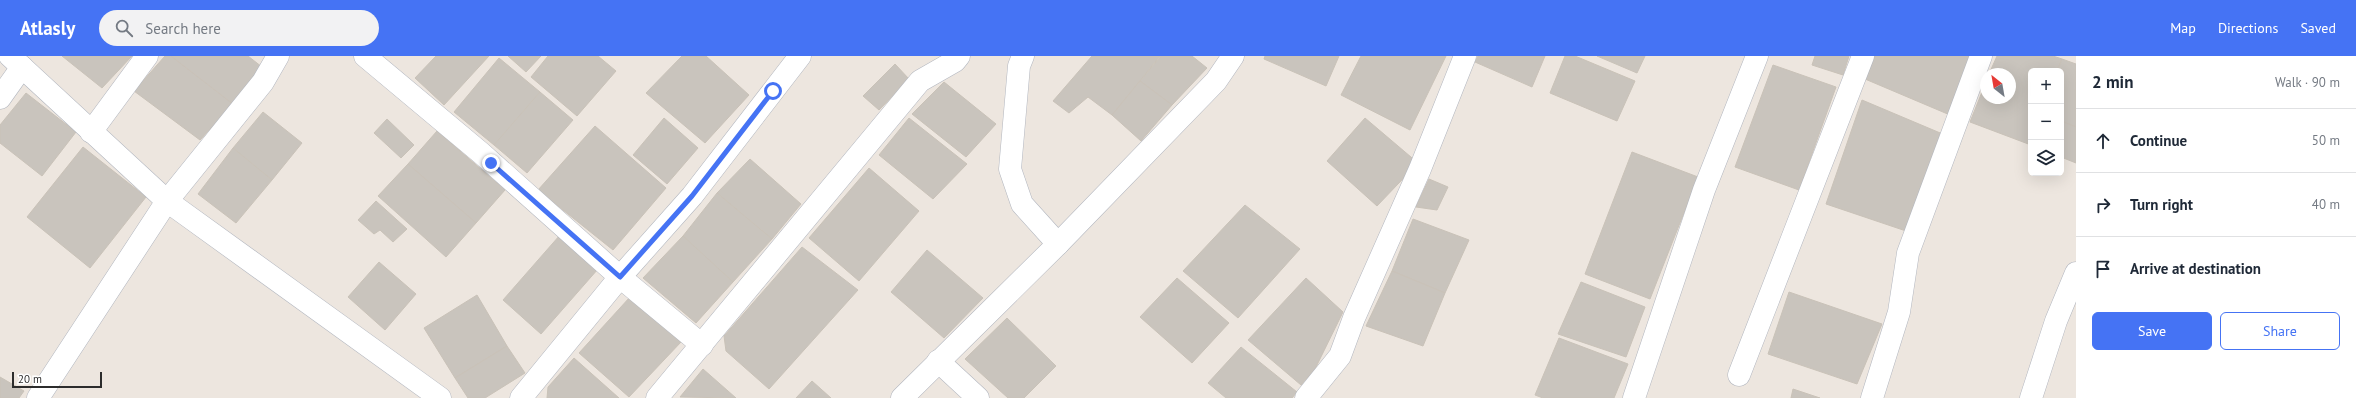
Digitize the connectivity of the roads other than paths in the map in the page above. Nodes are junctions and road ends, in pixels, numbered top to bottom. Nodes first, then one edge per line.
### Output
1 (147, 56) edge
2 (278, 56) edge
3 (365, 56) edge
4 (800, 56) edge
5 (959, 56) edge
6 (1023, 56) edge
7 (1233, 56) edge
8 (1465, 56) edge
9 (1757, 56) edge
10 (1863, 56) edge
11 (1981, 56) edge
12 (16, 61) edge
13 (0, 98) edge
14 (91, 132) junction
15 (167, 201) junction
16 (1058, 244) junction
17 (2076, 273) edge
18 (620, 277) junction
19 (702, 345) junction
20 (938, 361) junction
21 (1739, 374) dead end
22 (38, 398) edge
23 (440, 398) edge
24 (521, 398) edge
25 (657, 398) edge
26 (902, 398) edge
27 (978, 398) edge
28 (1306, 398) edge
29 (1634, 398) edge
30 (1872, 398) edge
31 (2032, 398) edge

1 - 14 street
2 - 15 street
3 - 18 street
4 - 18 street
5 - 19 street
6 - 16 street
7 - 16 street
8 - 28 street
9 - 29 street
10 - 21 street
11 - 30 street
12 - 13 street
12 - 14 street
14 - 15 street
15 - 22 street
15 - 23 street
16 - 20 street
17 - 31 street
18 - 19 street
18 - 24 street
19 - 25 street
20 - 26 street
20 - 27 street

